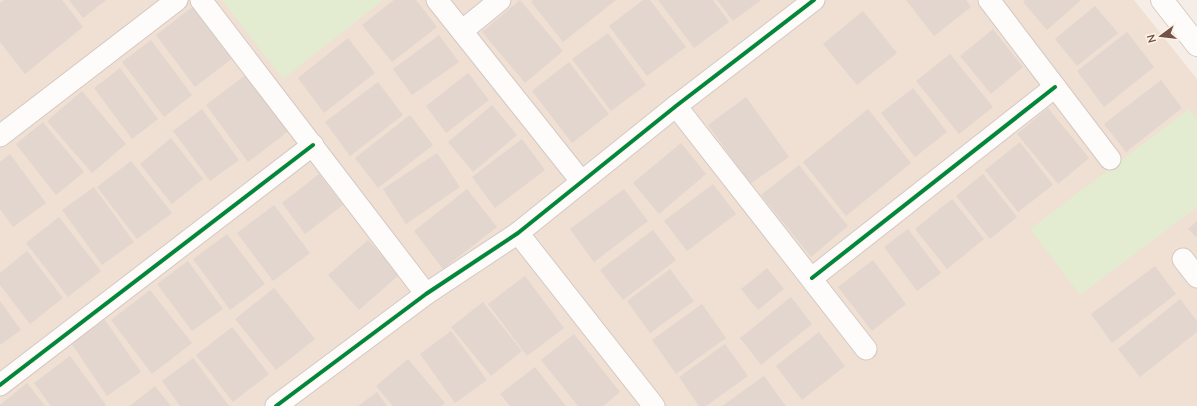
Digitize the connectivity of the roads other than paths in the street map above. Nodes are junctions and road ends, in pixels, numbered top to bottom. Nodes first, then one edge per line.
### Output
1 (177, 0) edge
2 (201, 0) edge
3 (437, 0) edge
4 (500, 0) edge
5 (814, 0) edge
6 (989, 0) edge
7 (1162, 0) edge
8 (462, 31) junction
9 (1197, 45) edge
10 (1055, 87) junction
11 (676, 106) junction
12 (0, 136) edge
13 (313, 145) junction
14 (1110, 159) dead end
15 (581, 181) junction
16 (518, 233) junction
17 (1183, 260) dead end
18 (1197, 277) edge
19 (812, 278) junction
20 (426, 294) junction
21 (866, 349) dead end
22 (0, 385) edge
23 (651, 405) edge
24 (276, 406) edge

1 - 12 street
2 - 13 street
3 - 8 street
4 - 8 street
5 - 11 street
6 - 10 street
7 - 9 street
8 - 15 street
10 - 14 street
10 - 19 street
11 - 15 street
11 - 19 street
13 - 20 street
13 - 22 street
15 - 16 street
16 - 20 street
16 - 23 street
17 - 18 street
19 - 21 street
20 - 24 street

